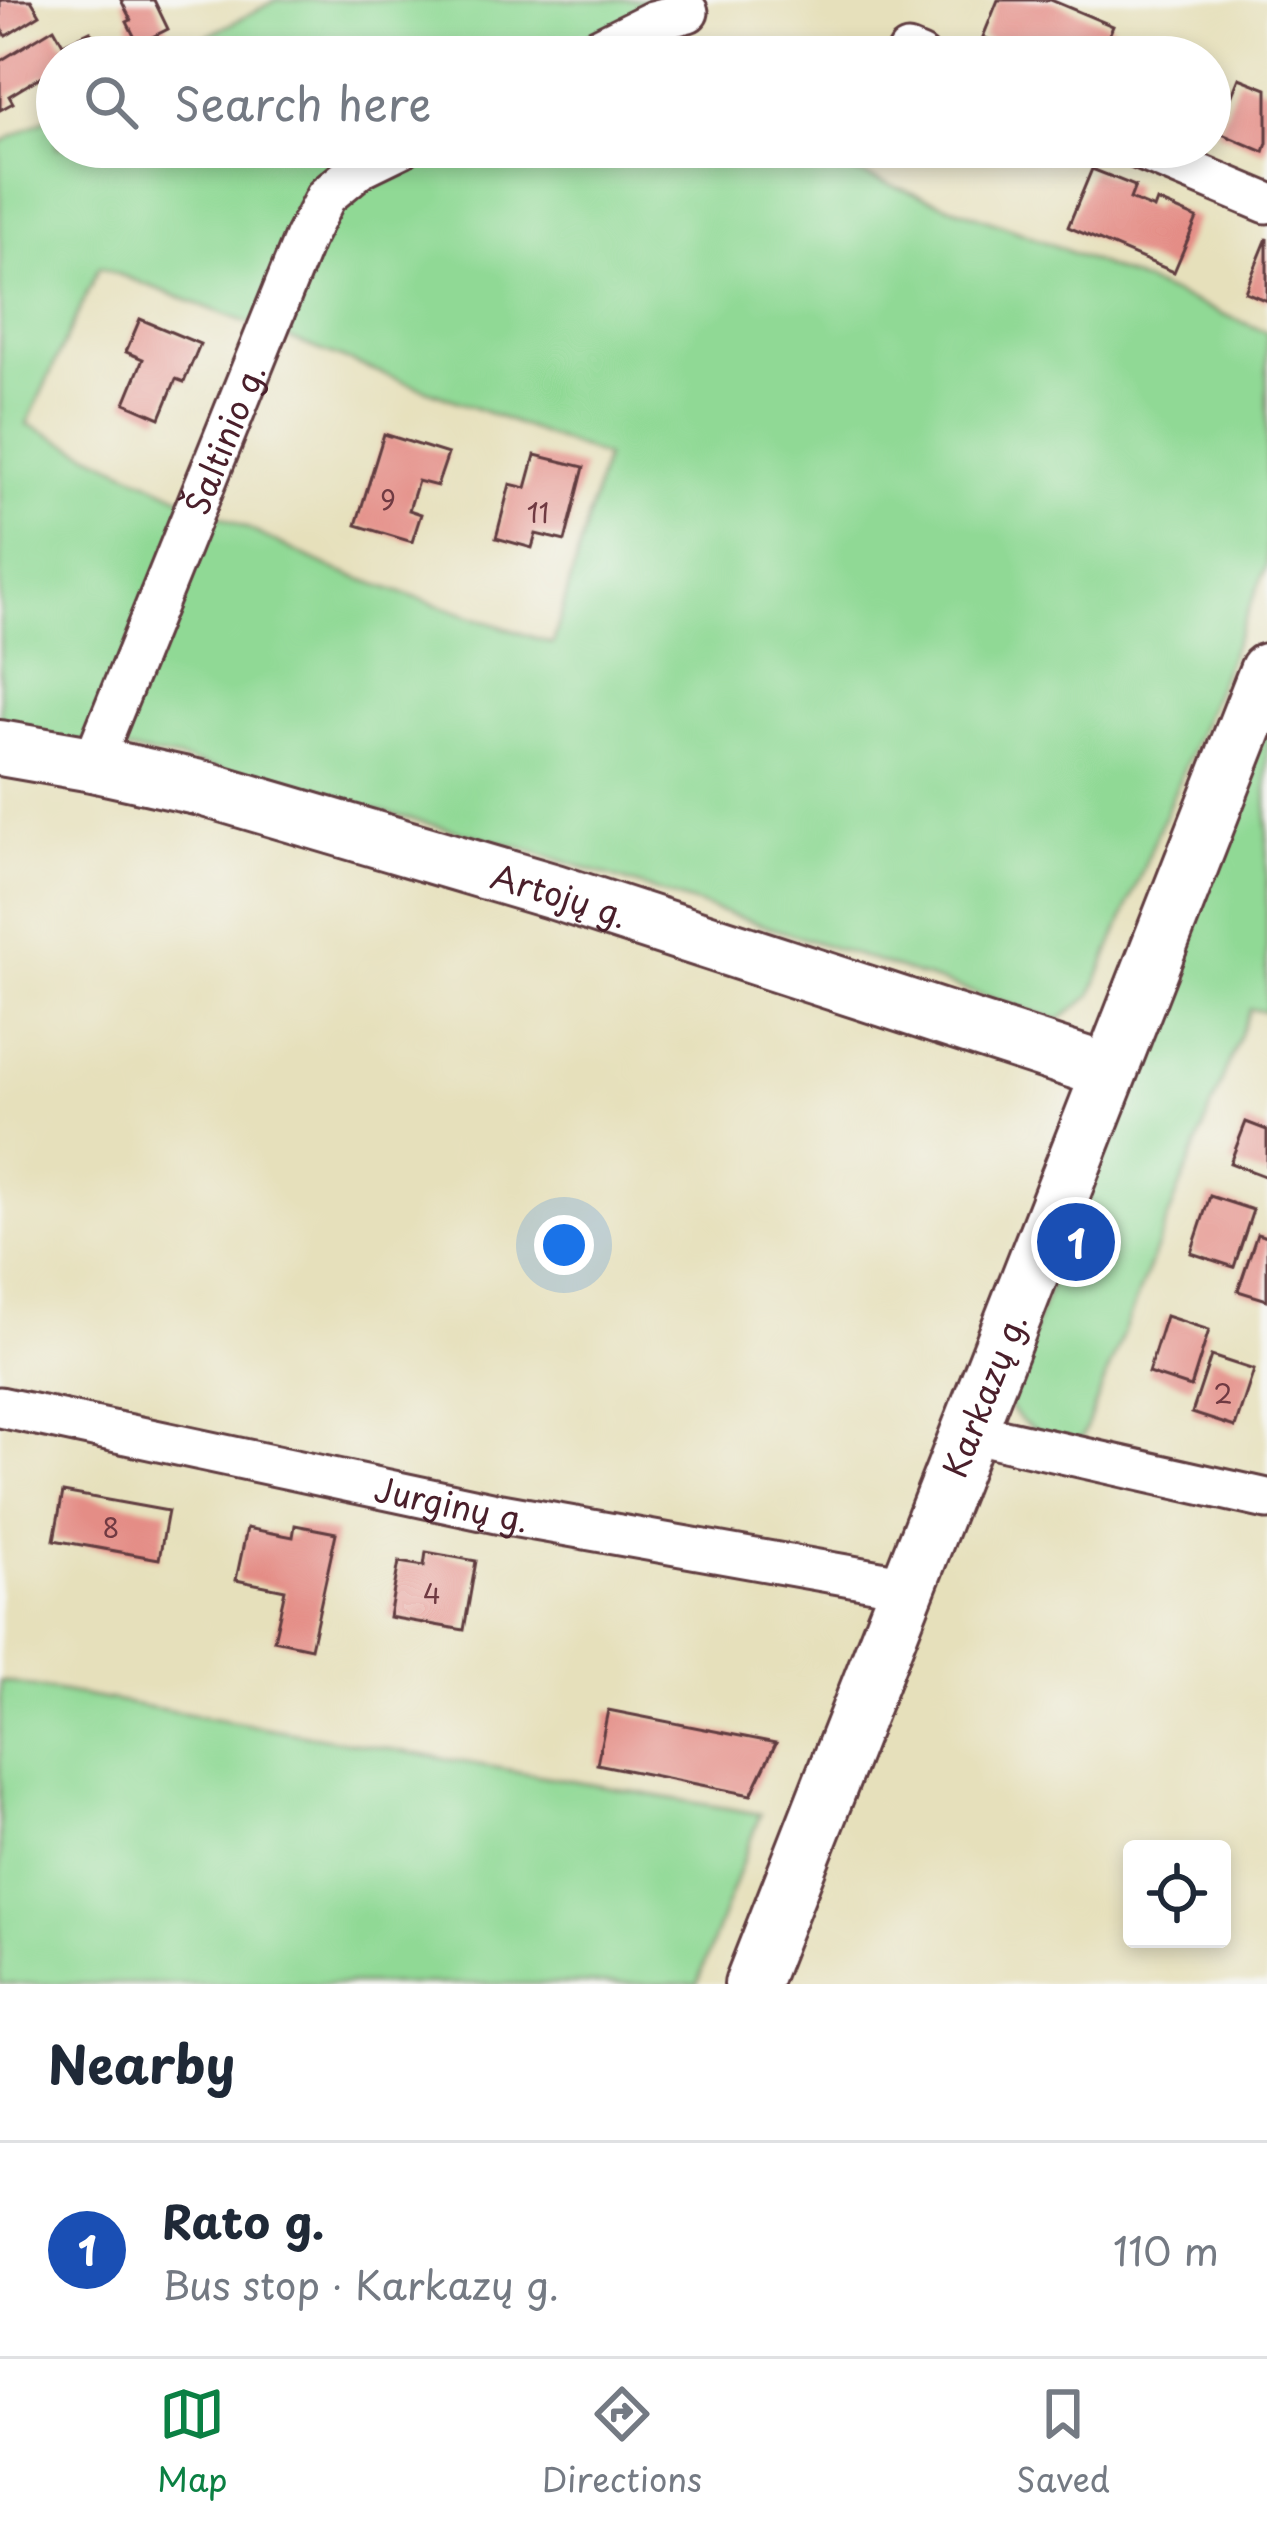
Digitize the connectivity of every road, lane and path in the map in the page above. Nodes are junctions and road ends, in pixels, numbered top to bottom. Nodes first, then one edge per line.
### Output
1 (688, 12) dead end
2 (623, 36) edge
3 (360, 168) edge
4 (1184, 168) edge
5 (1267, 203) edge
6 (1267, 671) edge
7 (0, 748) edge
8 (92, 764) junction
9 (1109, 1072) junction
10 (0, 1407) edge
11 (969, 1432) junction
12 (1266, 1495) edge
13 (908, 1586) junction
14 (752, 1984) edge

1 - 2 street
3 - 8 street, Šaltinio g.
4 - 5 street
6 - 9 main road, Karkazų g.
7 - 8 main road, Artojų g.
8 - 9 main road, Artojų g.
9 - 11 main road, Karkazų g.
10 - 13 street, Jurginų g.
11 - 12 street
11 - 13 main road, Karkazų g.
13 - 14 main road, Karkazų g.

